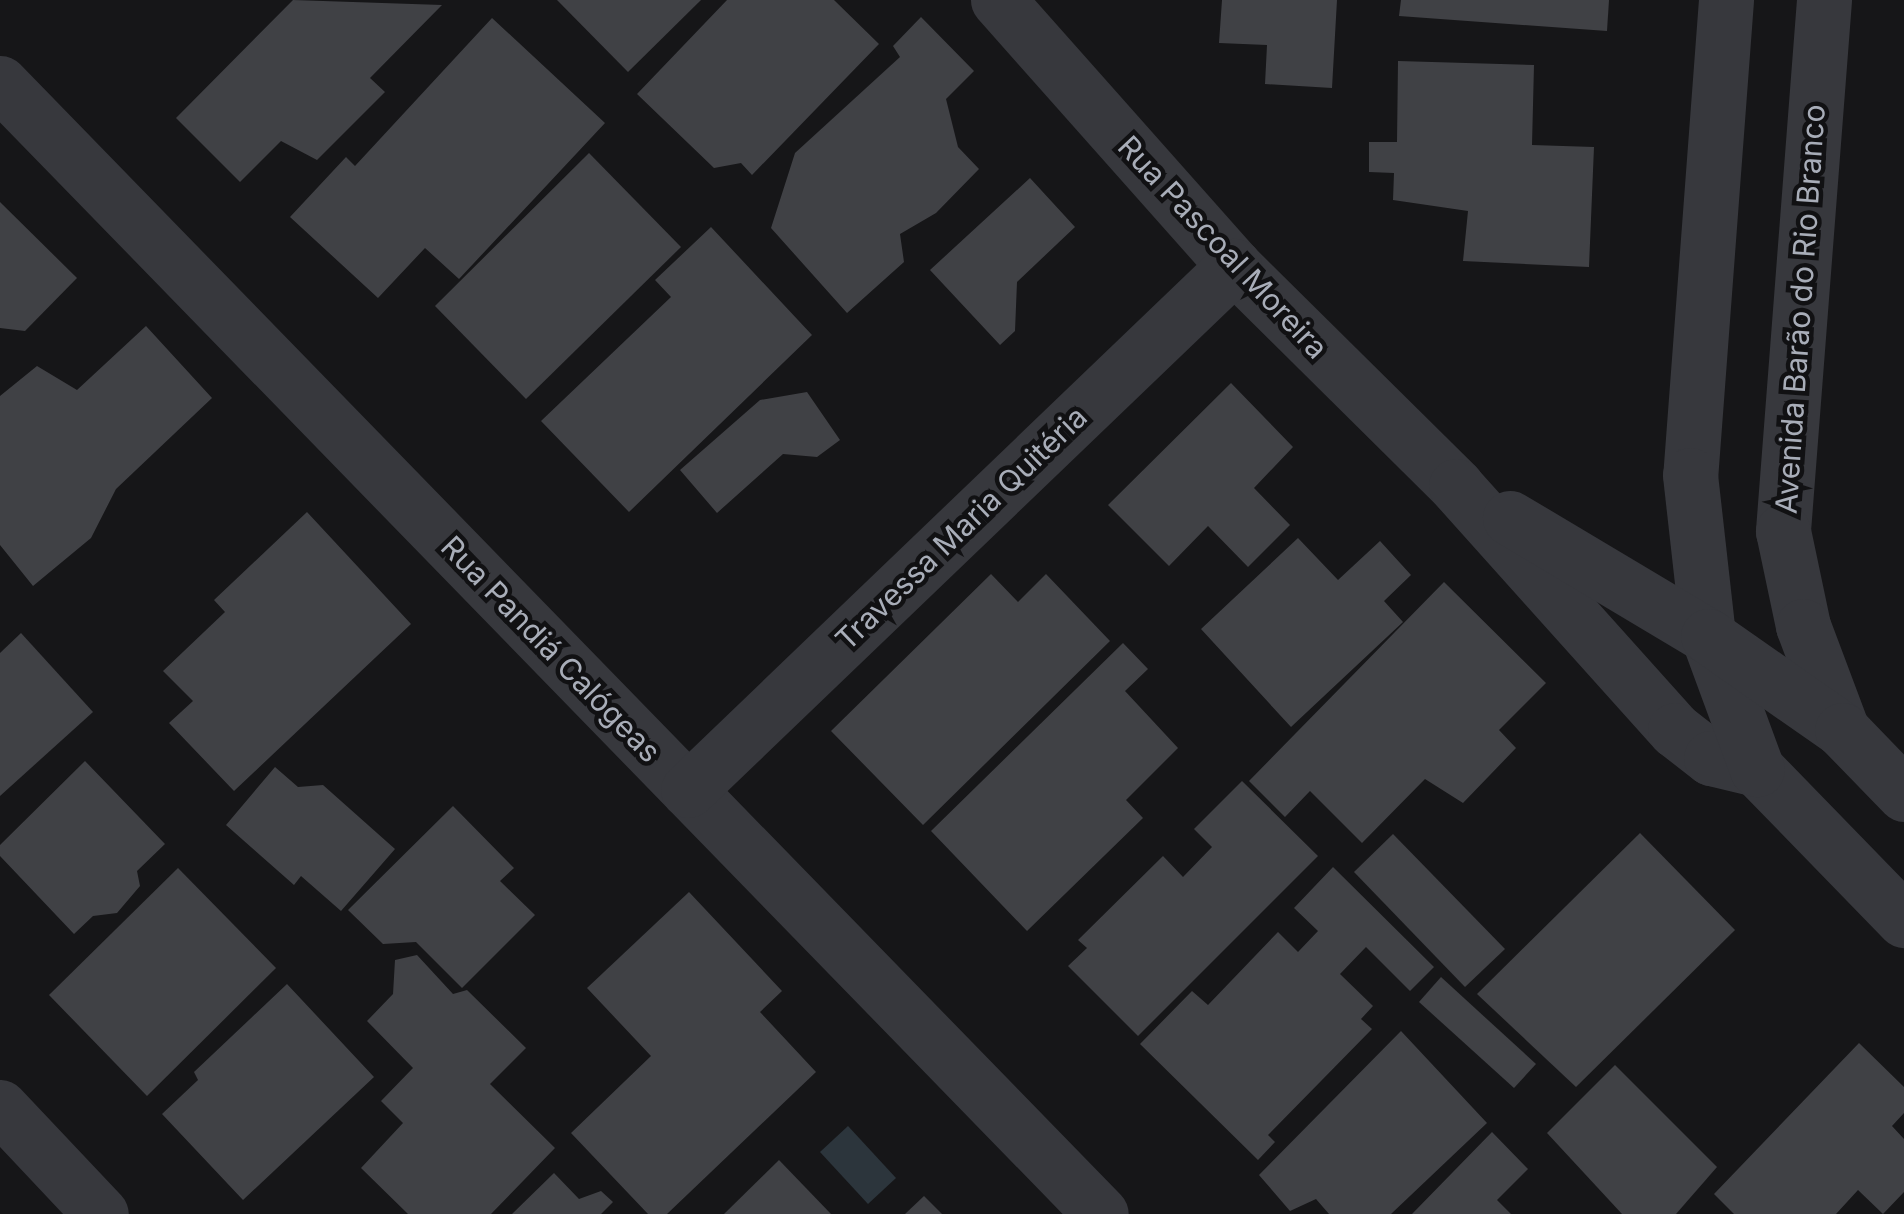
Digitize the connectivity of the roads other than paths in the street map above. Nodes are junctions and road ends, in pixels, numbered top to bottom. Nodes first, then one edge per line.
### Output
1 (998, 0) edge
2 (1726, 0) edge
3 (1824, 0) edge
4 (0, 83) edge
5 (1234, 266) junction
6 (1456, 486) junction
7 (1708, 636) junction
8 (1842, 730) junction
9 (1757, 770) junction
10 (688, 790) junction
11 (1904, 794) edge
12 (1904, 920) edge
13 (0, 1107) edge
14 (102, 1214) edge
15 (1101, 1214) edge

1 - 5 street, Rua Pascoal Moreira
2 - 7 street
3 - 8 street, Avenida Barão do Rio Branco
4 - 10 street, Rua Pandiá Calógeas
5 - 6 street, Rua Pascoal Moreira
5 - 10 street, Travessa Maria Quitéria
6 - 7 street, Rua Pascoal Moreira
6 - 9 street, Rua Pascoal Moreira
7 - 8 street, Rua Pascoal Moreira
7 - 9 street
8 - 11 street, Rua Pascoal Moreira
9 - 12 street
10 - 15 street, Rua Pandiá Calógeas
13 - 14 street

